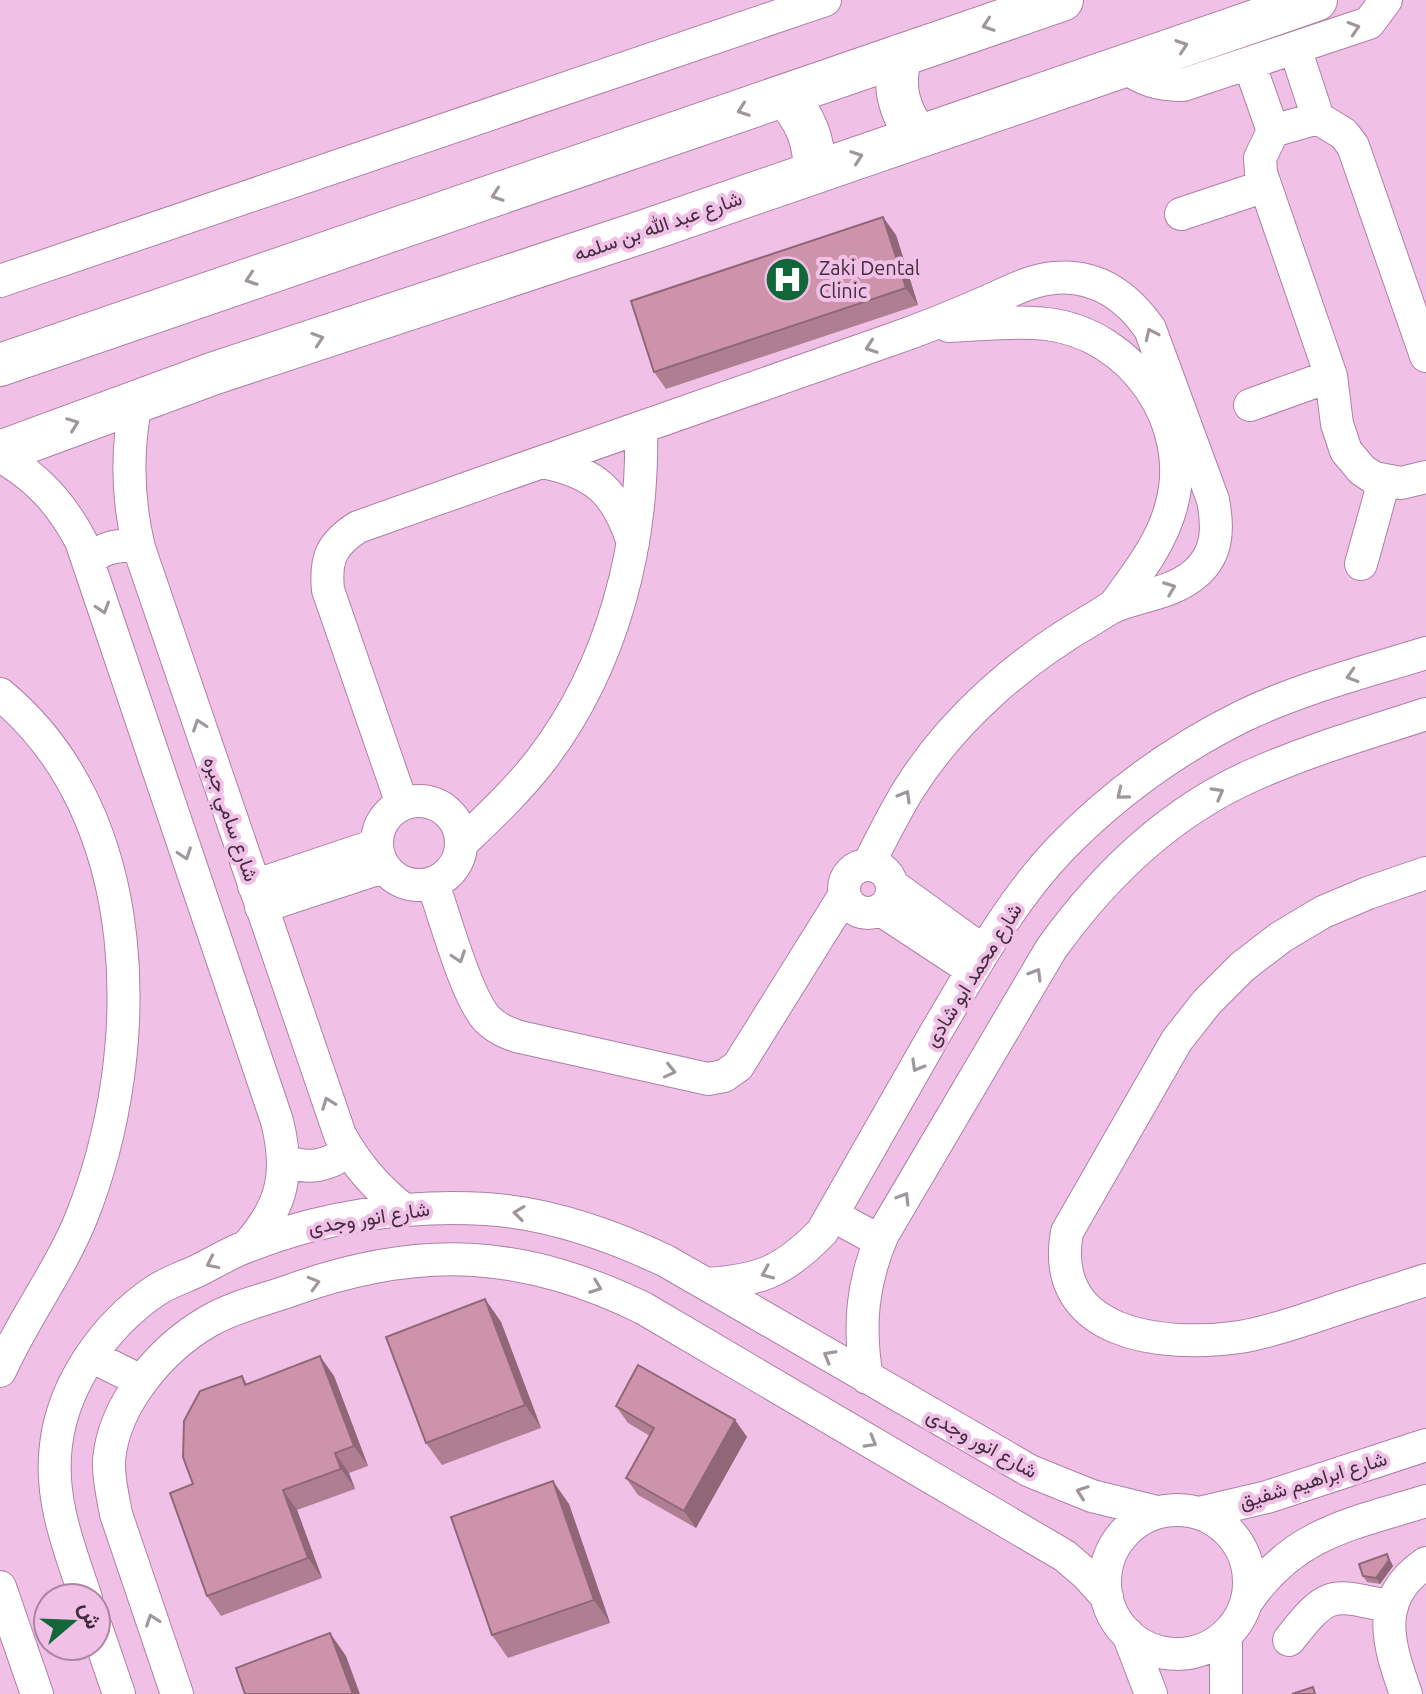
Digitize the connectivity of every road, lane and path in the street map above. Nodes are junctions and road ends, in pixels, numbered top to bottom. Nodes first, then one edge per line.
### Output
1 (825, 0) edge
2 (1062, 0) edge
3 (1316, 0) edge
4 (1386, 0) edge
5 (1295, 48) junction
6 (901, 55) junction
7 (1249, 63) junction
8 (1123, 66) junction
9 (785, 96) junction
10 (1318, 118) junction
11 (1273, 131) junction
12 (918, 136) junction
13 (815, 172) junction
14 (1265, 186) junction
15 (1181, 214) dead end
16 (0, 281) edge
17 (930, 326) junction
18 (1426, 356) edge
19 (0, 365) edge
20 (1331, 376) junction
21 (136, 402) junction
22 (1250, 405) dead end
23 (641, 428) junction
24 (0, 454) edge
25 (542, 462) junction
26 (1426, 477) edge
27 (1384, 481) junction
28 (633, 543) junction
29 (139, 548) junction
30 (88, 562) junction
31 (1361, 564) dead end
32 (1113, 607) junction
33 (1426, 653) edge
34 (0, 694) edge
35 (1426, 714) edge
36 (402, 804) junction
37 (461, 844) junction
38 (380, 856) junction
39 (1426, 873) edge
40 (433, 884) junction
41 (880, 887) junction
42 (257, 897) junction
43 (978, 960) junction
44 (348, 1151) junction
45 (284, 1161) junction
46 (404, 1210) junction
47 (832, 1215) junction
48 (576, 1225) junction
49 (880, 1241) junction
50 (247, 1246) junction
51 (560, 1274) junction
52 (1426, 1280) edge
53 (706, 1284) junction
54 (91, 1356) junction
55 (0, 1371) edge
56 (867, 1378) junction
57 (141, 1381) junction
58 (1426, 1445) edge
59 (1315, 1481) junction
60 (1426, 1501) edge
61 (1157, 1512) junction
62 (1199, 1513) junction
63 (1325, 1533) junction
64 (1426, 1563) edge
65 (81, 1582) edge
66 (0, 1587) edge
67 (1107, 1597) junction
68 (1248, 1600) junction
69 (1392, 1607) junction
70 (1128, 1634) junction
71 (1226, 1636) junction
72 (1289, 1640) dead end
73 (108, 1662) edge
74 (37, 1694) edge
75 (119, 1694) edge
76 (177, 1694) edge
77 (1151, 1694) edge
78 (1226, 1694) edge
79 (1406, 1694) edge

1 - 16 street
2 -> 6 main road
8 -> 3 main road, شارع عبد الله بن سلمه
5 -> 4 street
5 - 7 street
5 - 10 street
6 - 9 main road
6 - 12 main road
7 - 8 street
7 - 11 street
8 - 12 main road, شارع عبد الله بن سلمه
9 - 13 main road
9 -> 19 main road
10 - 11 street
10 - 18 street
11 - 14 street
13 -> 12 main road, شارع عبد الله بن سلمه
21 -> 13 main road, شارع عبد الله بن سلمه
14 - 15 street
14 - 20 street
17 -> 23 street
17 - 32 street
32 -> 17 street
20 - 22 street
20 - 27 street
24 -> 21 main road, شارع عبد الله بن سلمه
21 - 29 street, شارع سامي جبره
23 - 25 street
23 - 28 street
24 - 30 street
25 - 28 street
25 - 36 street
26 - 27 street
27 - 31 street
28 - 37 street
29 - 30 street
42 -> 29 street, شارع سامي جبره
30 -> 45 street
41 -> 32 street
33 -> 43 street, شارع محمد ابو شادى
34 - 55 street
49 -> 35 street
36 - 37 street
36 - 38 street
37 - 40 street
38 - 40 street
38 - 42 street
39 - 52 street
40 -> 41 street
41 - 43 street
44 -> 42 street, شارع سامي جبره
43 -> 47 street, شارع محمد ابو شادى
44 - 45 street
44 - 46 street, شارع سامي جبره
45 - 50 street
48 -> 46 street, شارع انور وجدى
46 - 50 street, شارع انور وجدى
47 - 49 street
47 -> 53 street, شارع محمد ابو شادى
48 - 51 street
48 - 53 street, شارع انور وجدى
49 - 56 street
50 -> 54 street, شارع انور وجدى
57 -> 51 street
51 -> 67 street
56 -> 53 street, شارع انور وجدى
54 - 57 street
54 - 65 street, شارع انور وجدى
61 -> 56 street, شارع انور وجدى
76 -> 57 street
58 - 59 street, شارع ابراهيم شفيق
59 - 62 street, شارع ابراهيم شفيق
59 - 63 street
60 - 63 street
61 - 62 street
61 - 67 street
62 - 68 street
63 - 68 street
64 - 69 street
66 - 74 street
67 - 70 street
68 - 71 street
69 - 72 street
69 - 79 street
70 - 71 street
70 - 77 street
71 - 78 street
73 - 75 street

